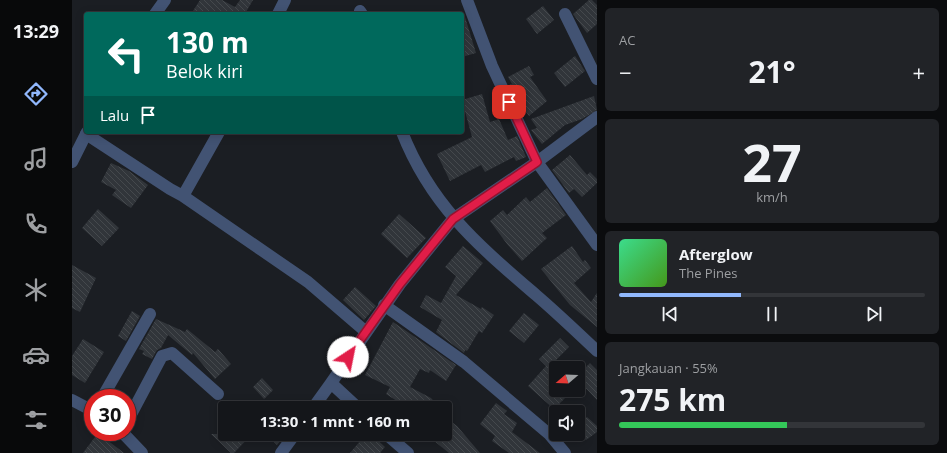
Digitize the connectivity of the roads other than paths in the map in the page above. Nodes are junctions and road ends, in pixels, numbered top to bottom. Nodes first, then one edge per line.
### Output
1 (165, 0) edge
2 (285, 0) edge
3 (467, 0) edge
4 (156, 12) edge
5 (279, 12) edge
6 (565, 14) dead end
7 (597, 79) edge
8 (597, 117) edge
9 (86, 134) edge
10 (87, 134) edge
11 (218, 134) edge
12 (403, 134) edge
13 (72, 162) edge
14 (537, 162) junction
15 (183, 196) junction
16 (453, 219) junction
17 (597, 245) edge
18 (384, 305) junction
19 (150, 314) dead end
20 (365, 332) junction
21 (597, 351) edge
22 (331, 383) junction
23 (107, 389) edge
24 (218, 394) dead end
25 (72, 400) edge
26 (318, 401) edge
27 (350, 401) edge
28 (136, 405) edge
29 (84, 406) edge
30 (131, 441) edge
31 (290, 441) edge
32 (394, 441) edge
33 (142, 453) edge
34 (281, 453) edge
35 (408, 453) edge
36 (565, 453) edge

1 - 4 street
2 - 5 street
3 - 14 street
6 - 7 street
8 - 14 street
9 - 13 street
10 - 15 street
11 - 15 street
12 - 16 street
14 - 16 street
14 - 17 street
15 - 20 street
16 - 18 street
16 - 21 street
18 - 20 street
18 - 36 street
19 - 23 street
20 - 22 street
22 - 26 street
22 - 27 street
24 - 28 street
25 - 29 street
30 - 33 street
31 - 34 street
32 - 35 street

